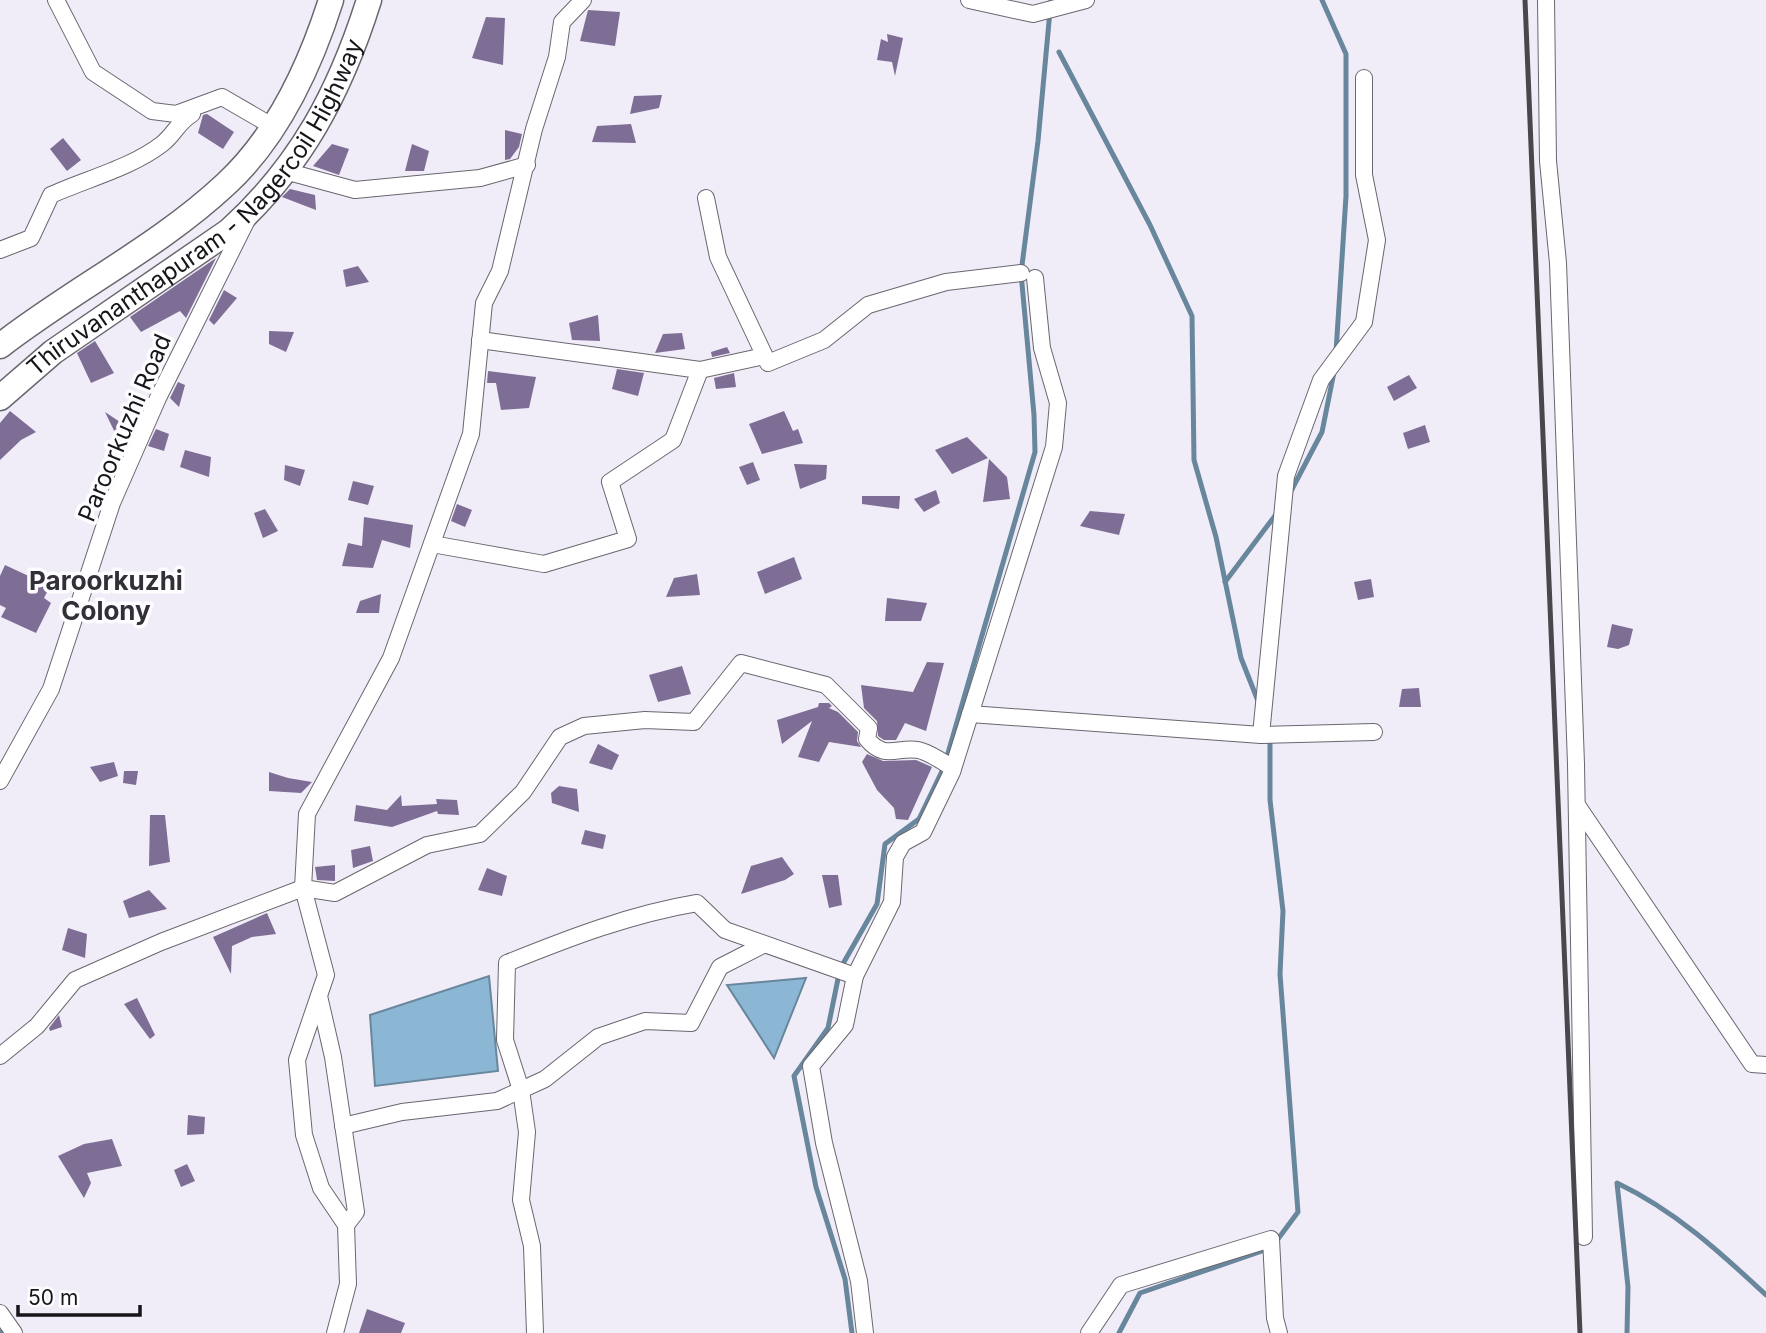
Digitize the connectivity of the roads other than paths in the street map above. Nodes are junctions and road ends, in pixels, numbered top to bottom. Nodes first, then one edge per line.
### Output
1 (56, 0) edge
2 (331, 0) edge
3 (369, 0) edge
4 (583, 0) edge
5 (969, 0) edge
6 (1086, 0) edge
7 (1546, 0) edge
8 (1364, 78) dead end
9 (222, 97) junction
10 (272, 126) junction
11 (527, 165) junction
12 (285, 171) junction
13 (706, 198) dead end
14 (251, 211) junction
15 (0, 250) edge
16 (480, 340) junction
17 (0, 346) edge
18 (764, 356) junction
19 (699, 370) junction
20 (0, 398) edge
21 (432, 544) junction
22 (970, 714) junction
23 (1374, 732) dead end
24 (1261, 735) junction
25 (953, 768) junction
26 (0, 781) edge
27 (1577, 805) junction
28 (303, 888) junction
29 (763, 945) junction
30 (855, 976) junction
31 (319, 995) junction
32 (0, 1056) edge
33 (1766, 1065) edge
34 (521, 1090) junction
35 (343, 1126) junction
36 (346, 1226) junction
37 (1584, 1237) dead end
38 (0, 1313) edge
39 (14, 1333) edge
40 (335, 1333) edge
41 (535, 1333) edge
42 (865, 1333) edge
43 (1089, 1333) edge
44 (1279, 1333) edge

1 - 9 street
2 - 10 main road, Thiruvananthapuram - Nagercoil Highway
3 - 12 main road, Thiruvananthapuram - Nagercoil Highway
4 - 11 street
5 - 6 street
7 - 27 street
8 - 24 street
9 - 10 street
9 - 15 street
10 - 17 main road, Thiruvananthapuram - Nagercoil Highway
11 - 12 street
11 - 16 street
12 - 14 main road, Thiruvananthapuram - Nagercoil Highway
13 - 18 street
14 - 20 main road, Thiruvananthapuram - Nagercoil Highway
14 - 26 street, Paroorkuzhi Road
16 - 19 street
16 - 21 street
18 - 19 street
18 - 22 street
19 - 21 street
21 - 28 street
22 - 24 street
22 - 25 street
23 - 24 street
25 - 28 street
25 - 30 street
27 - 33 street
27 - 37 street
28 - 31 street
28 - 32 street
29 - 30 street
29 - 34 street
29 - 34 street
30 - 42 street
31 - 35 street
31 - 36 street
34 - 35 street
34 - 41 street
35 - 36 street
36 - 40 street
38 - 39 street
43 - 44 street

